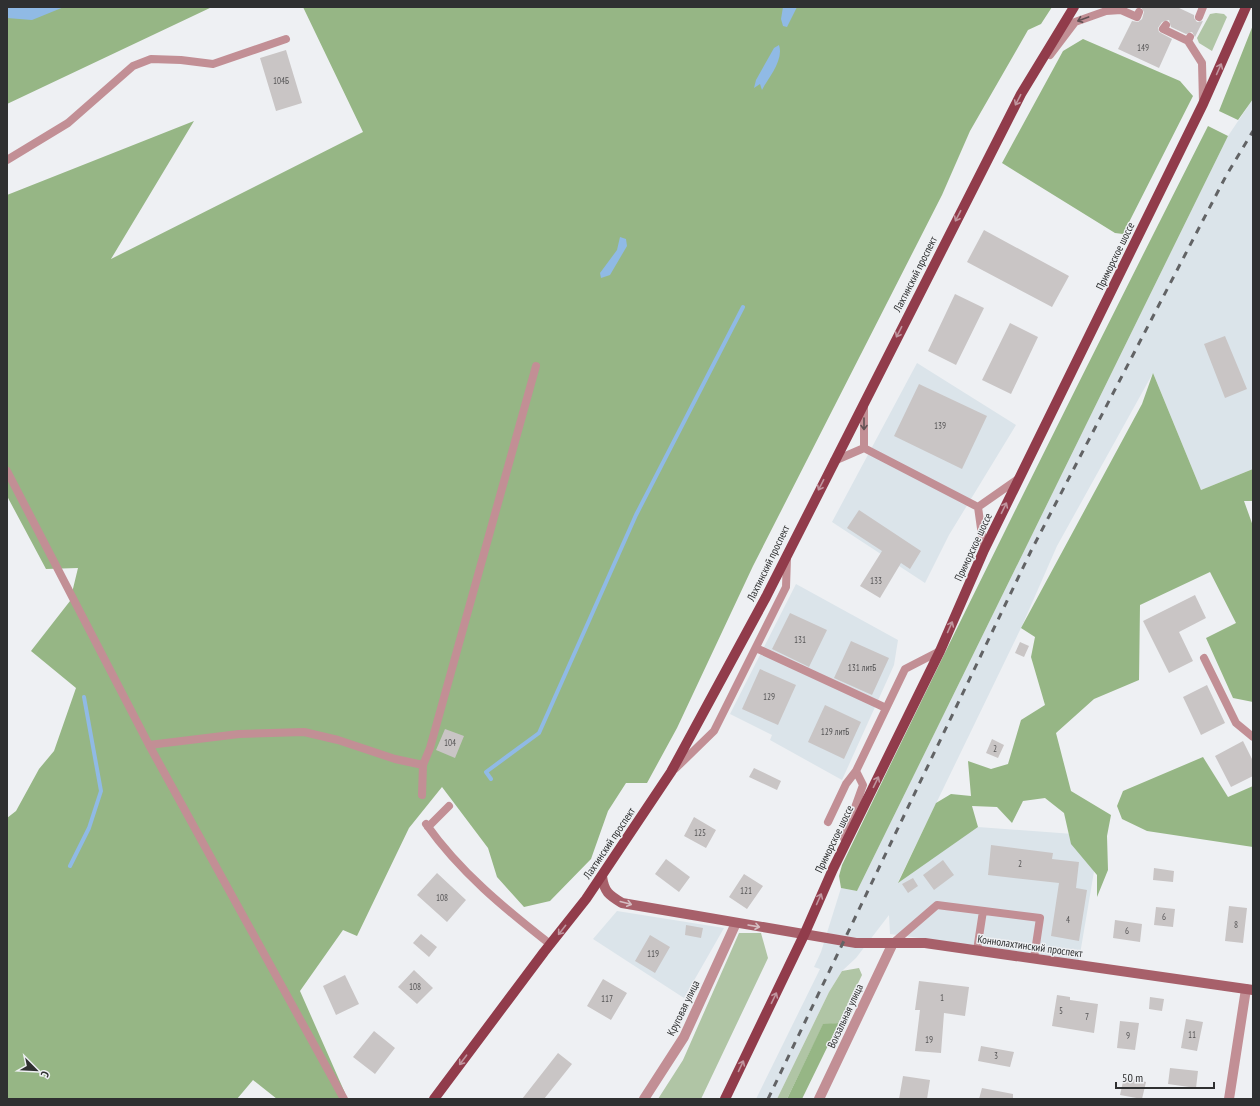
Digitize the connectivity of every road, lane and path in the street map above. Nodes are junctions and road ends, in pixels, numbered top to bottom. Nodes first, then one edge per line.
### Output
1 (1074, 7) edge
2 (1204, 7) edge
3 (1246, 7) edge
4 (1121, 8) edge
5 (1139, 12) dead end
6 (1199, 17) dead end
7 (1166, 25) dead end
8 (286, 39) dead end
9 (1025, 86) junction
10 (1203, 104) junction
11 (7, 160) edge
12 (536, 366) dead end
13 (864, 400) junction
14 (864, 448) junction
15 (833, 461) junction
16 (7, 471) edge
17 (1018, 479) junction
18 (978, 507) junction
19 (984, 550) junction
20 (788, 551) junction
21 (756, 648) junction
22 (940, 651) junction
23 (1204, 658) dead end
24 (886, 708) junction
25 (1253, 737) edge
26 (149, 745) junction
27 (423, 765) junction
28 (856, 771) junction
29 (671, 772) junction
30 (422, 795) dead end
31 (449, 806) dead end
32 (828, 822) dead end
33 (833, 869) junction
34 (602, 876) junction
35 (983, 911) junction
36 (736, 923) junction
37 (804, 935) junction
38 (893, 943) junction
39 (550, 944) junction
40 (977, 950) junction
41 (1034, 958) junction
42 (1250, 990) edge
43 (344, 1099) edge
44 (434, 1099) edge
45 (644, 1099) edge
46 (726, 1099) edge
47 (819, 1099) edge
48 (1229, 1099) edge

1 - 9 main road, Лахтинский проспект
2 - 6 lane
10 -> 3 main road, Приморское шоссе
4 - 5 lane
4 -> 9 lane
7 - 10 lane
8 - 11 lane
9 -> 13 main road, Лахтинский проспект
10 - 17 main road, Приморское шоссе
12 - 27 lane
13 -> 14 lane
13 - 15 main road, Лахтинский проспект
14 - 15 lane
14 - 18 lane
15 -> 20 main road, Лахтинский проспект
16 - 26 lane
17 - 18 lane
19 -> 17 main road, Приморское шоссе
18 - 19 lane
22 -> 19 main road, Приморское шоссе
20 - 21 lane
20 - 29 main road, Лахтинский проспект
21 - 24 lane
21 - 29 lane
22 - 24 lane
33 -> 22 main road, Приморское шоссе
23 - 25 lane
24 - 28 lane
26 - 27 lane
26 - 43 lane
27 - 30 lane
28 - 32 lane
28 - 33 lane
29 - 34 main road, Лахтинский проспект
31 - 39 lane
37 -> 33 main road, Приморское шоссе
34 -> 36 main road, Коннолахтинский проспект
34 -> 39 main road, Лахтинский проспект
35 - 38 lane
35 - 40 lane
35 - 41 lane
36 -> 37 main road, Коннолахтинский проспект
36 - 45 street, Круговая улица
37 - 38 main road, Коннолахтинский проспект
46 -> 37 main road, Приморское шоссе
38 - 40 main road, Коннолахтинский проспект
38 - 47 street, Вокзальная улица
39 -> 44 main road, Лахтинский проспект
40 - 41 main road, Коннолахтинский проспект
41 - 42 main road, Коннолахтинский проспект
42 - 48 street

